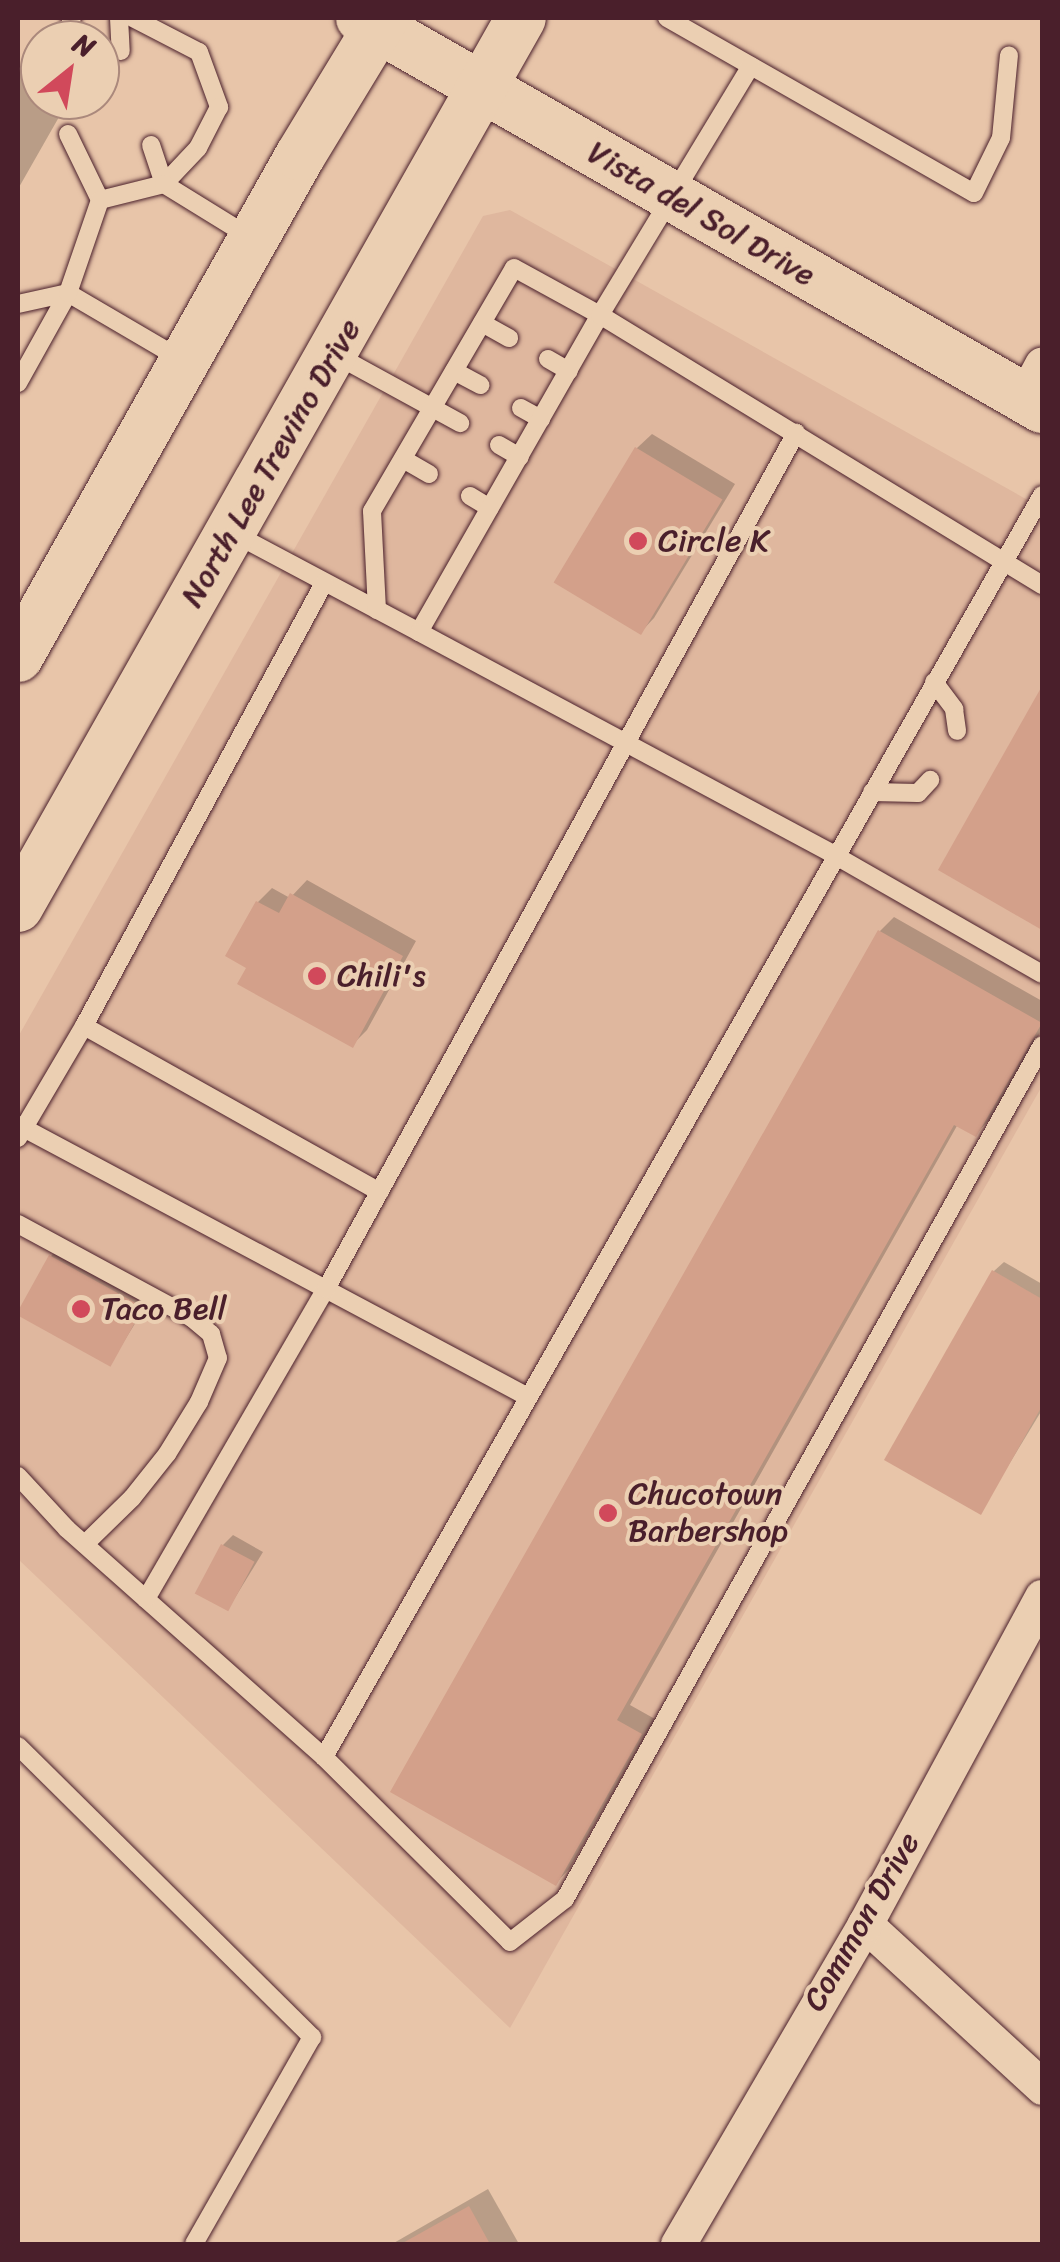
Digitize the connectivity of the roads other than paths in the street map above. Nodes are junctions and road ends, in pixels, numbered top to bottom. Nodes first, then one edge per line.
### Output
1 (119, 18) edge
2 (133, 18) edge
3 (521, 18) edge
4 (668, 18) edge
5 (374, 21) edge
6 (121, 52) dead end
7 (1009, 56) dead end
8 (750, 66) junction
9 (482, 90) junction
10 (68, 134) dead end
11 (151, 145) dead end
12 (164, 184) junction
13 (673, 198) junction
14 (100, 200) junction
15 (253, 239) junction
16 (68, 292) junction
17 (18, 304) edge
18 (600, 315) junction
19 (482, 323) junction
20 (509, 338) dead end
21 (333, 354) junction
22 (548, 359) dead end
23 (184, 361) junction
24 (454, 371) junction
25 (569, 371) junction
26 (18, 382) edge
27 (480, 385) dead end
28 (1036, 390) edge
29 (433, 407) junction
30 (521, 408) dead end
31 (542, 419) junction
32 (460, 423) dead end
33 (796, 433) junction
34 (499, 445) dead end
35 (520, 457) junction
36 (402, 460) junction
37 (429, 474) dead end
38 (1042, 494) edge
39 (470, 496) dead end
40 (490, 508) junction
41 (231, 532) junction
42 (1002, 562) junction
43 (324, 583) junction
44 (1042, 585) edge
45 (376, 610) junction
46 (418, 632) junction
47 (18, 657) edge
48 (934, 682) junction
49 (957, 732) dead end
50 (626, 743) junction
51 (930, 780) dead end
52 (872, 792) junction
53 (836, 856) junction
54 (18, 907) edge
55 (1042, 974) edge
56 (84, 1026) junction
57 (1042, 1045) edge
58 (19, 1130) edge
59 (380, 1192) junction
60 (18, 1224) edge
61 (326, 1289) junction
62 (528, 1396) junction
63 (18, 1476) edge
64 (84, 1544) junction
65 (1042, 1597) edge
66 (146, 1599) junction
67 (18, 1746) edge
68 (324, 1757) junction
69 (865, 1924) junction
70 (1042, 2087) edge
71 (194, 2244) edge
72 (678, 2244) edge

1 - 6 lane
2 - 12 lane
3 - 9 main road, North Lee Trevino Drive
4 - 8 lane
5 - 9 main road, Vista del Sol Drive
5 - 15 main road
7 - 8 lane
8 - 13 lane
9 - 13 main road, Vista del Sol Drive
9 - 21 main road, North Lee Trevino Drive
10 - 14 lane
11 - 12 lane
12 - 14 lane
12 - 15 lane
13 - 18 lane
13 - 28 main road, Vista del Sol Drive
14 - 16 lane
15 - 23 main road
16 - 17 lane
16 - 23 lane
16 - 26 lane
18 - 19 lane
18 - 25 lane
18 - 33 lane
19 - 20 lane
19 - 24 lane
21 - 29 lane
21 - 41 main road, North Lee Trevino Drive
22 - 25 lane
23 - 47 main road
24 - 27 lane
24 - 29 lane
25 - 31 lane
29 - 32 lane
29 - 36 lane
30 - 31 lane
31 - 35 lane
33 - 42 lane
33 - 50 lane
34 - 35 lane
35 - 40 lane
36 - 37 lane
36 - 45 lane
38 - 42 lane
39 - 40 lane
40 - 46 lane
41 - 43 lane
41 - 54 main road, North Lee Trevino Drive
42 - 44 lane
42 - 48 lane
43 - 45 lane
43 - 56 lane
45 - 46 lane
46 - 50 lane
48 - 49 lane
48 - 52 lane
50 - 53 lane
50 - 59 lane
51 - 52 lane
52 - 53 lane
53 - 55 lane
53 - 62 lane
56 - 58 lane
56 - 59 lane
57 - 68 lane
58 - 61 lane
59 - 61 lane
60 - 64 lane
61 - 62 lane
61 - 66 lane
62 - 68 lane
63 - 64 lane
64 - 66 lane
65 - 69 street, Common Drive
66 - 68 lane
67 - 71 lane
69 - 70 street
69 - 72 street, Common Drive

